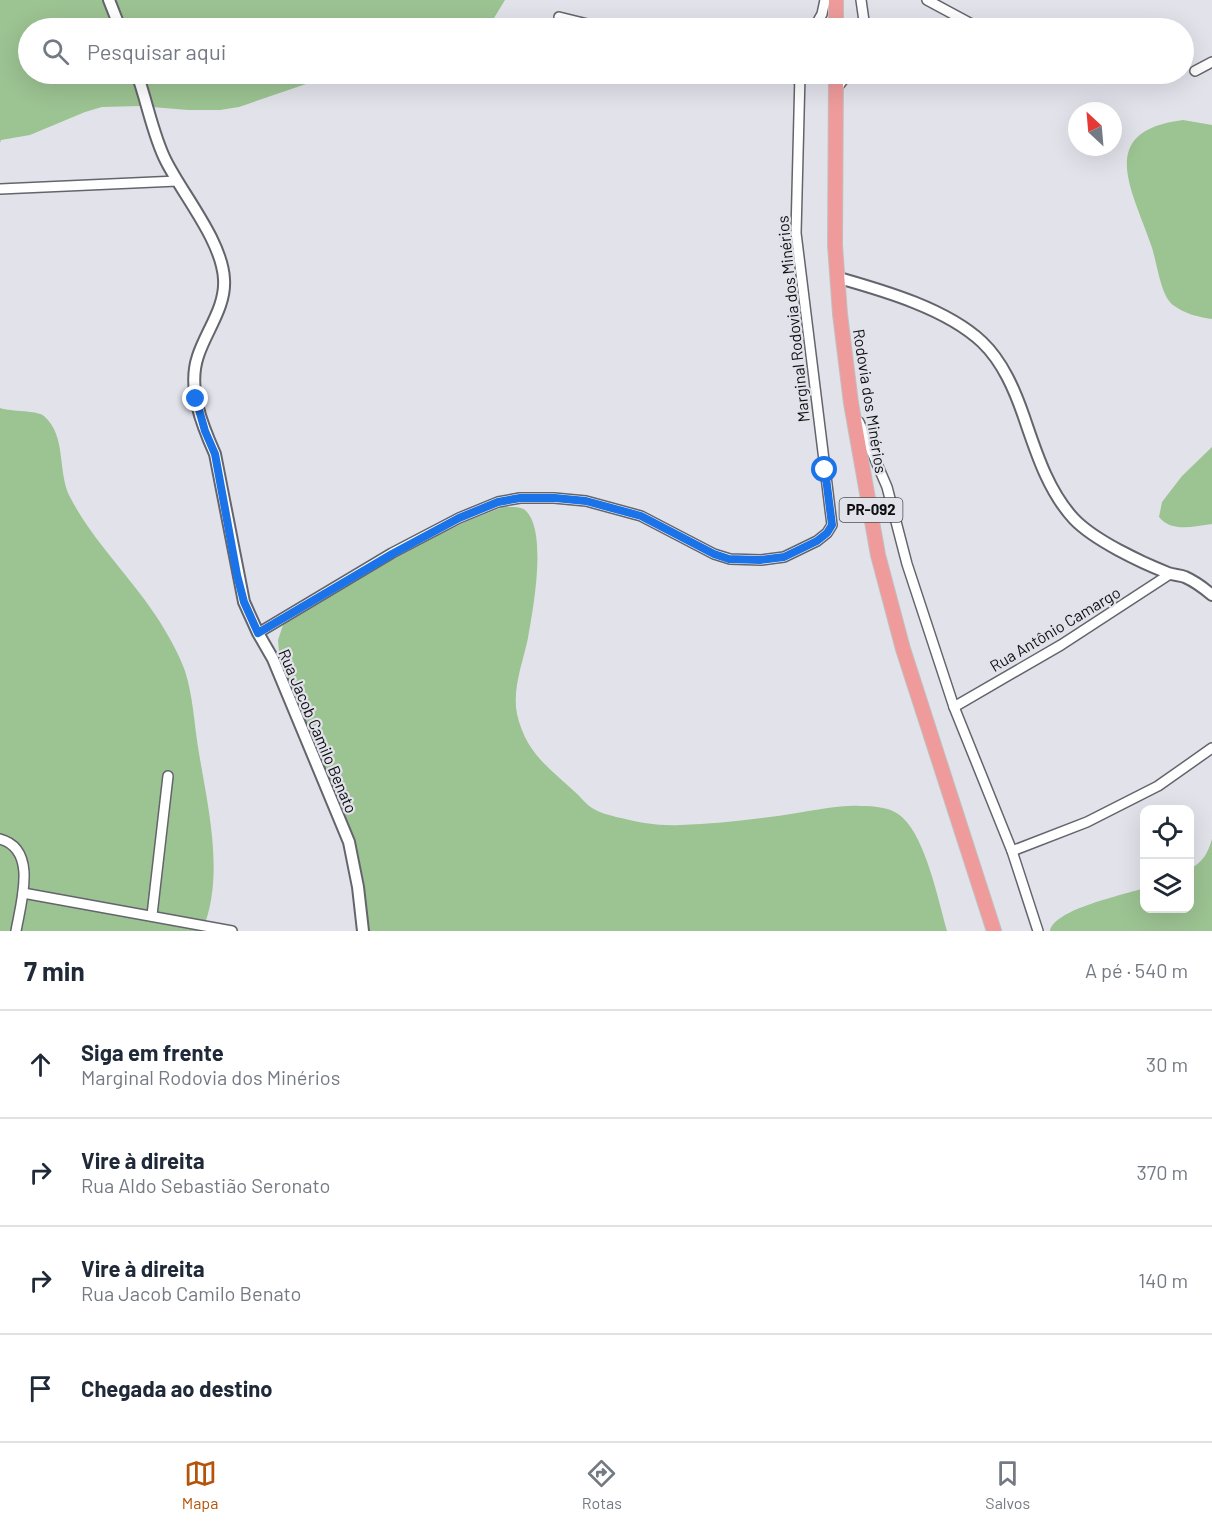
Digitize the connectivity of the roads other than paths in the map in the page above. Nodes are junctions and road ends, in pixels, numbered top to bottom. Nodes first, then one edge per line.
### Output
1 (109, 0) edge
2 (825, 0) edge
3 (836, 0) edge
4 (861, 0) edge
5 (927, 0) edge
6 (559, 17) dead end
7 (116, 18) edge
8 (563, 18) edge
9 (820, 18) edge
10 (836, 18) edge
11 (864, 18) edge
12 (960, 18) edge
13 (1212, 62) edge
14 (1195, 71) dead end
15 (140, 84) edge
16 (801, 84) edge
17 (836, 84) edge
18 (840, 84) edge
19 (836, 89) junction
20 (177, 181) junction
21 (0, 189) edge
22 (838, 278) junction
23 (851, 403) junction
24 (1170, 574) junction
25 (1212, 595) edge
26 (258, 633) junction
27 (954, 706) junction
28 (1212, 748) edge
29 (168, 776) dead end
30 (0, 838) edge
31 (1012, 851) junction
32 (23, 893) junction
33 (152, 915) junction
34 (16, 931) edge
35 (232, 931) edge
36 (363, 931) edge
37 (994, 931) edge
38 (1038, 931) edge

1 - 7 street
2 - 9 street
3 - 10 main road
4 - 11 street
5 - 12 street
6 - 8 street
13 - 14 street
15 - 20 street, Rua Jacob Camilo Benato
16 - 26 street, Marginal Rodovia dos Minérios
17 - 19 main road, Rodovia dos Minérios / PR-092
18 - 19 street
19 - 22 main road, Rodovia dos Minérios / PR-092
20 - 21 street
20 - 26 street, Rua Jacob Camilo Benato
22 - 23 main road, Rodovia dos Minérios / PR-092
22 - 24 street
23 - 27 street
23 - 37 main road, Rodovia dos Minérios / PR-092
24 - 25 street
24 - 27 street, Rua Antônio Camargo
26 - 36 street, Rua Jacob Camilo Benato
27 - 31 street
28 - 31 street
29 - 33 street
30 - 32 street
31 - 38 street
32 - 33 street
32 - 34 street
33 - 35 street

